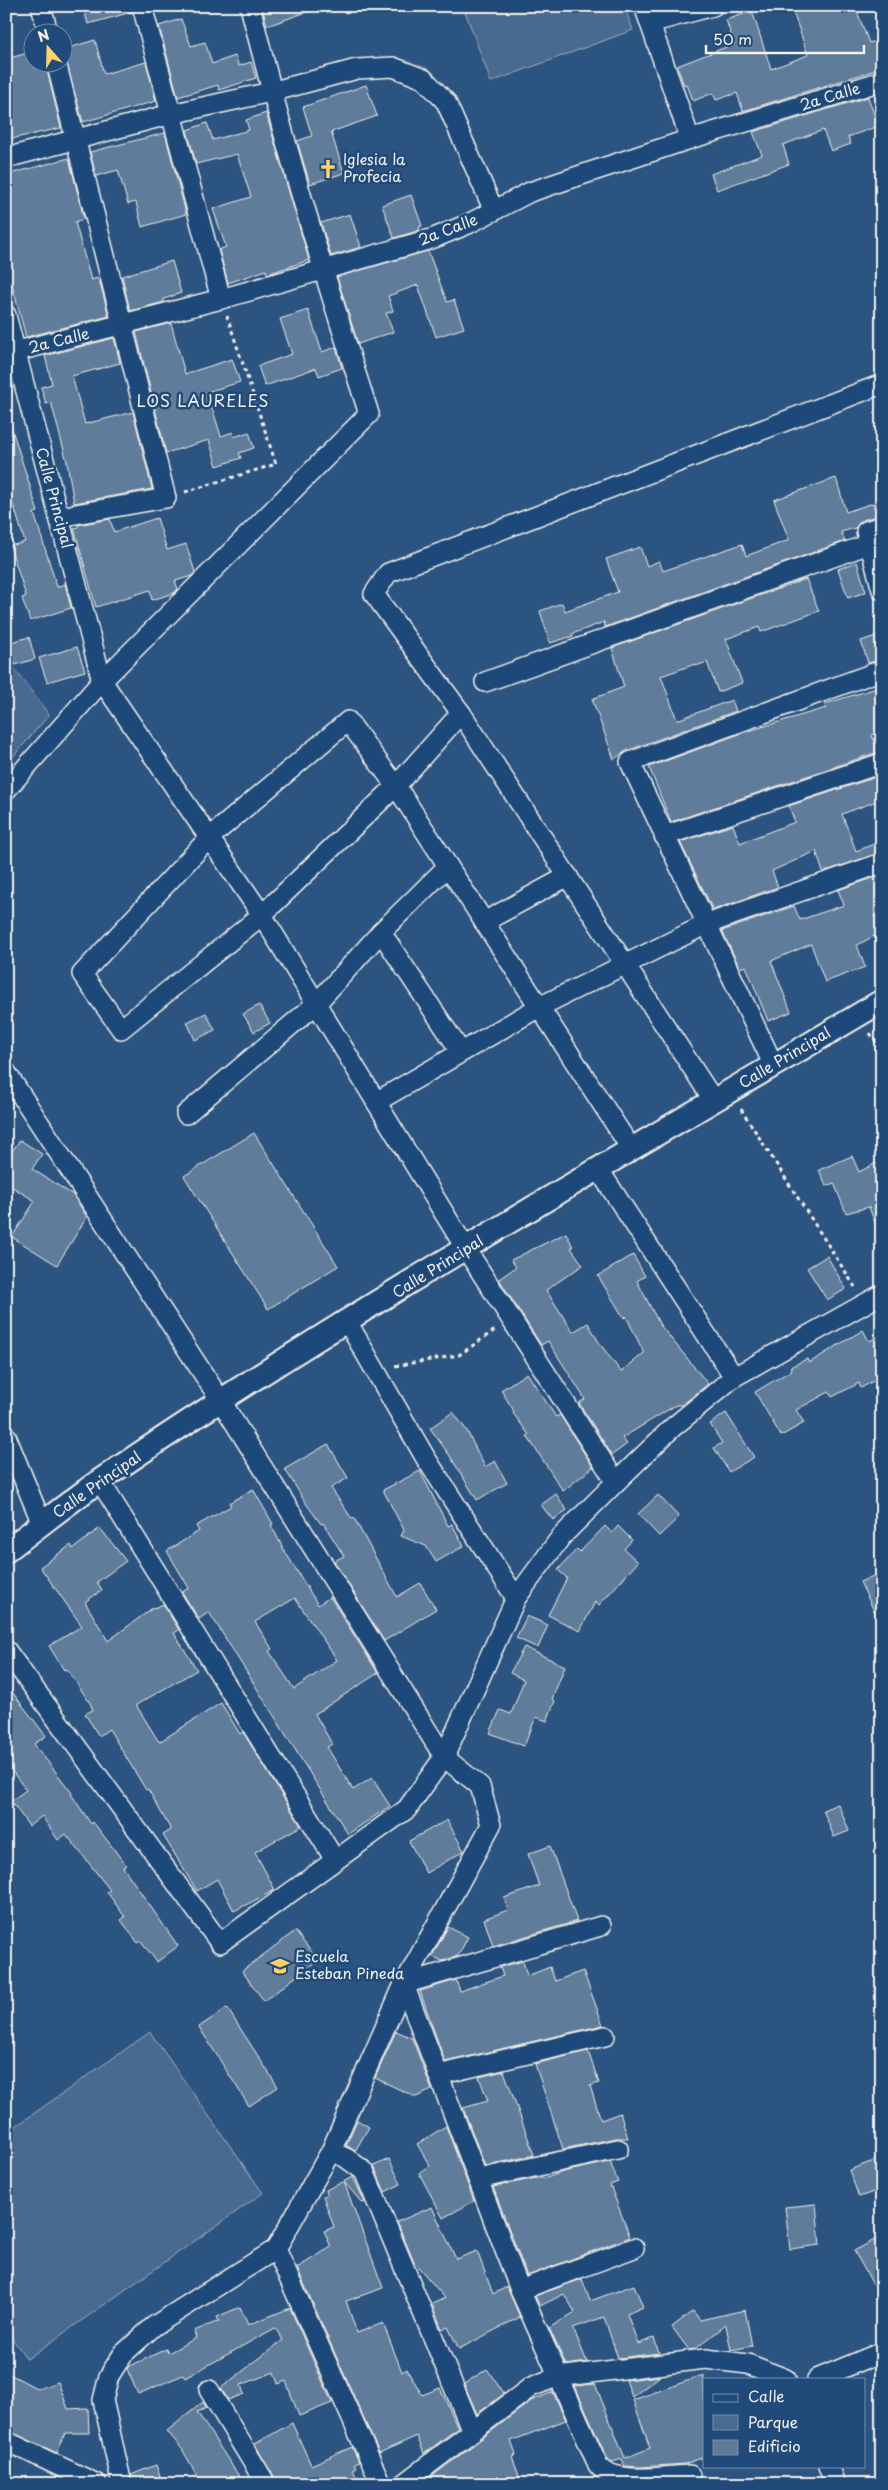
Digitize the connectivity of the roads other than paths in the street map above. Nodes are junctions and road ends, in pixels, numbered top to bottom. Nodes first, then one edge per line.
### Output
1 (41, 6) edge
2 (142, 6) edge
3 (250, 6) edge
4 (713, 6) edge
5 (647, 15) edge
6 (45, 22) edge
7 (58, 72) edge
8 (882, 81) edge
9 (271, 92) junction
10 (171, 114) junction
11 (690, 139) junction
12 (75, 140) junction
13 (6, 158) edge
14 (494, 211) junction
15 (322, 269) junction
16 (221, 298) junction
17 (6, 315) edge
18 (123, 325) junction
19 (11, 353) edge
20 (882, 384) edge
21 (59, 517) junction
22 (882, 526) edge
23 (869, 544) junction
24 (878, 562) edge
25 (882, 590) edge
26 (882, 670) edge
27 (102, 681) junction
28 (485, 682) dead end
29 (461, 713) junction
30 (882, 763) edge
31 (396, 786) junction
32 (6, 790) edge
33 (664, 836) junction
34 (210, 838) junction
35 (882, 863) edge
36 (448, 866) junction
37 (568, 876) junction
38 (262, 915) junction
39 (484, 922) junction
40 (707, 924) junction
41 (381, 932) junction
42 (625, 965) junction
43 (882, 1001) edge
44 (316, 1004) junction
45 (539, 1007) junction
46 (461, 1052) junction
47 (774, 1066) junction
48 (6, 1072) edge
49 (722, 1096) junction
50 (376, 1102) junction
51 (186, 1114) dead end
52 (632, 1150) junction
53 (599, 1170) junction
54 (466, 1249) junction
55 (882, 1294) edge
56 (348, 1323) junction
57 (734, 1377) junction
58 (221, 1401) junction
59 (6, 1436) edge
60 (100, 1481) junction
61 (616, 1482) junction
62 (42, 1524) junction
63 (6, 1551) edge
64 (516, 1598) junction
65 (6, 1650) edge
66 (444, 1756) junction
67 (335, 1860) junction
68 (601, 1926) dead end
69 (404, 1984) junction
70 (605, 2036) dead end
71 (438, 2075) junction
72 (618, 2149) dead end
73 (331, 2151) junction
74 (478, 2179) junction
75 (634, 2248) dead end
76 (276, 2249) junction
77 (520, 2290) junction
78 (882, 2352) edge
79 (557, 2377) junction
80 (783, 2378) edge
81 (819, 2378) edge
82 (209, 2390) dead end
83 (472, 2431) junction
84 (6, 2441) edge
85 (829, 2468) edge
86 (690, 2475) dead end
87 (98, 2484) edge
88 (122, 2484) edge
89 (266, 2484) edge
90 (380, 2484) edge
91 (403, 2484) edge
92 (835, 2484) edge

1 - 6 street
2 - 10 street
3 - 9 street
4 - 5 street
5 - 11 street
7 - 12 street
8 - 11 street, 2a Calle
9 - 10 street
9 - 14 street
9 - 15 street
10 - 12 street
10 - 16 street
11 - 14 street, 2a Calle
12 - 13 street
12 - 18 street
14 - 15 street, 2a Calle
15 - 16 street, 2a Calle
15 - 27 street
16 - 18 street, 2a Calle
17 - 19 street, Calle Principal
18 - 19 street, 2a Calle
18 - 21 street
19 - 21 street, Calle Principal
20 - 29 street
21 - 27 street, Calle Principal
22 - 23 street
23 - 24 street
23 - 28 street
24 - 25 street
26 - 33 street
27 - 32 street
27 - 34 street, Calle Principal
29 - 31 street
29 - 37 street
30 - 33 street
31 - 34 street
31 - 36 street
31 - 38 street
33 - 40 street
34 - 38 street, Calle Principal
34 - 38 street
35 - 40 street
36 - 39 street
36 - 41 street
37 - 39 street
37 - 42 street
38 - 44 street, Calle Principal
39 - 45 street
40 - 42 street
40 - 47 street
41 - 44 street
41 - 46 street
42 - 45 street
42 - 49 street
43 - 47 street, Calle Principal
44 - 50 street, Calle Principal
44 - 51 street
45 - 46 street
45 - 52 street
46 - 50 street
47 - 49 street, Calle Principal
48 - 58 street
49 - 52 street, Calle Principal
50 - 54 street, Calle Principal
52 - 53 street, Calle Principal
53 - 54 street, Calle Principal
53 - 57 street
54 - 56 street, Calle Principal
54 - 61 street, Calle Principal
55 - 57 street
56 - 58 street, Calle Principal
56 - 64 street
57 - 61 street
58 - 60 street, Calle Principal
58 - 66 street
59 - 62 street
60 - 62 street, Calle Principal
60 - 67 street
61 - 64 street
62 - 63 street, Calle Principal
64 - 66 street
65 - 67 street
66 - 67 street
66 - 69 street
68 - 69 street
69 - 71 street
69 - 73 street
70 - 71 street
71 - 74 street
72 - 74 street
73 - 76 street
73 - 83 street
74 - 77 street
75 - 77 street
76 - 88 street
76 - 90 street
77 - 79 street
78 - 81 street
79 - 80 street
79 - 83 street
79 - 86 street
82 - 89 street
83 - 91 street
84 - 87 street
85 - 92 street

